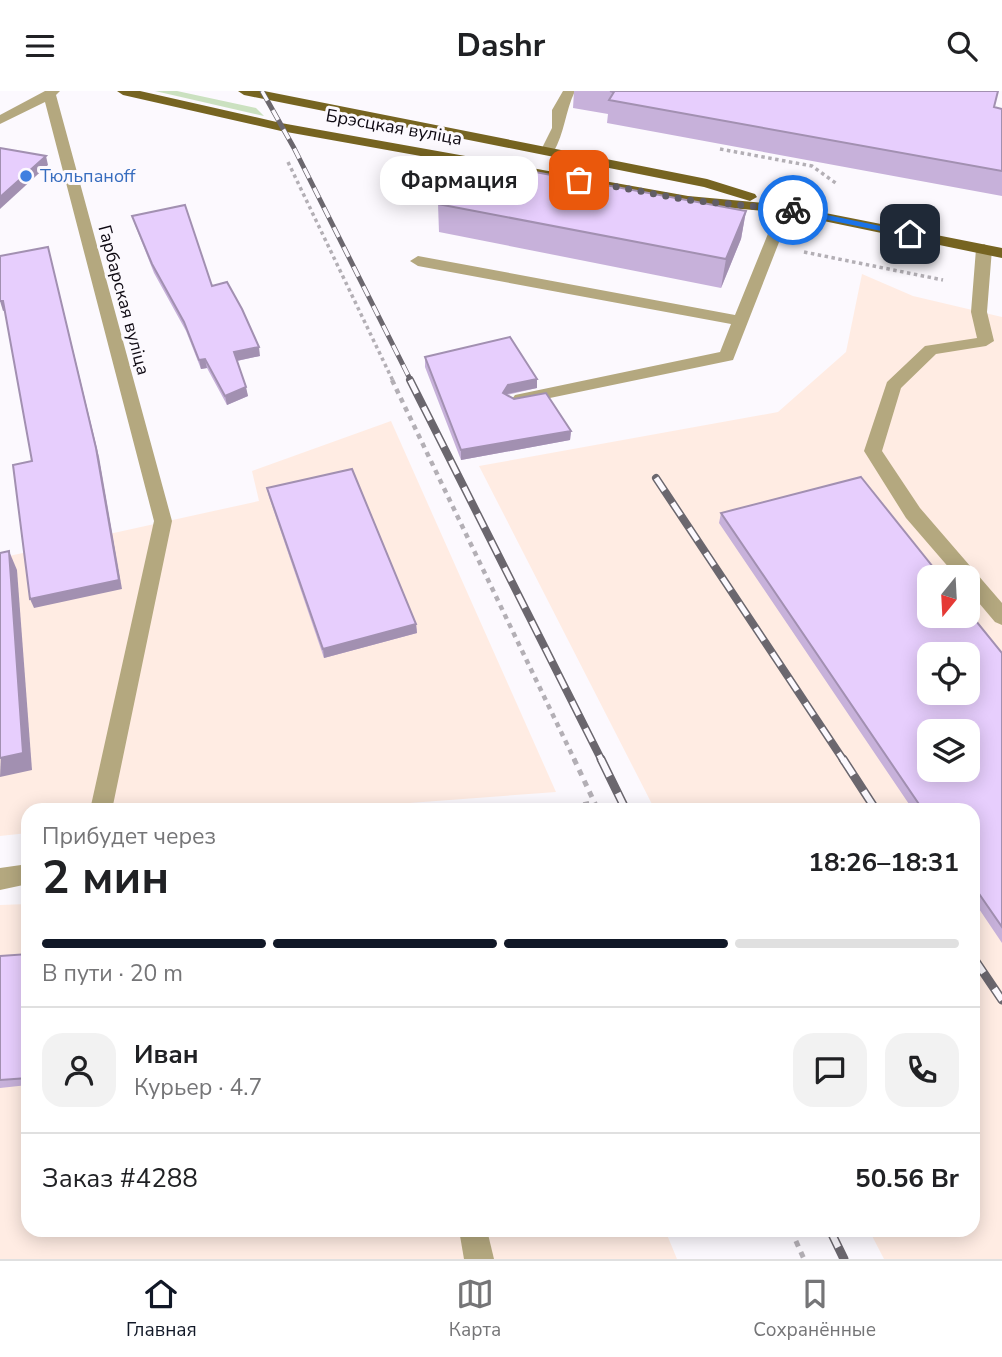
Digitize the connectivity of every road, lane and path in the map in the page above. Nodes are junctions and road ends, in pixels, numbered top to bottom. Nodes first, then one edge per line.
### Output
1 (123, 91) edge
2 (244, 91) edge
3 (569, 91) edge
4 (52, 93) edge
5 (0, 120) edge
6 (548, 150) junction
7 (286, 158) dead end
8 (785, 209) junction
9 (993, 251) edge
10 (418, 261) dead end
11 (740, 321) junction
12 (994, 344) edge
13 (514, 401) edge
14 (1002, 617) edge
15 (595, 802) joint
16 (103, 803) edge
17 (591, 803) edge
18 (21, 875) edge
19 (0, 879) edge
20 (474, 1237) edge
21 (794, 1237) edge
22 (479, 1259) edge
23 (804, 1259) edge

1 - 8 main road, Брэсцкая вуліца
2 - 6 main road, Брэсцкая вуліца
3 - 6 street
4 - 5 street
4 - 16 street, Гарбарская вуліца
6 - 8 main road, Брэсцкая вуліца
7 - 15 path
8 - 9 main road, Брэсцкая вуліца
8 - 11 street
9 - 12 street
10 - 11 street
11 - 13 street
12 - 14 street
15 - 17 path
18 - 19 street
20 - 22 street
21 - 23 path

